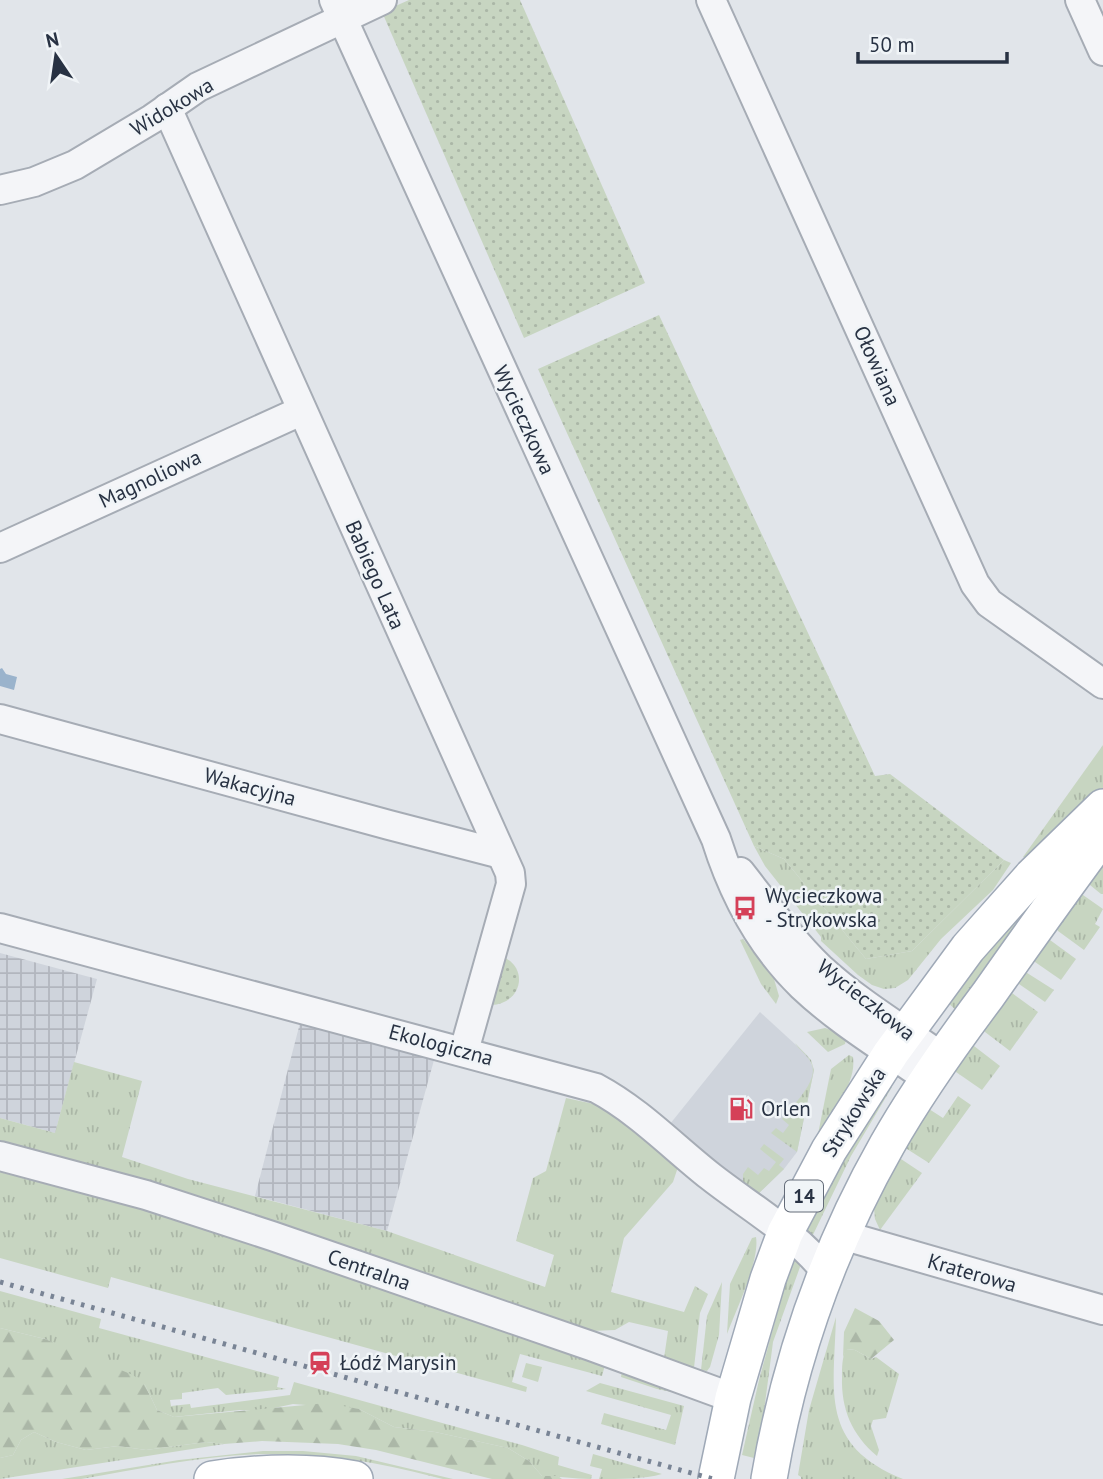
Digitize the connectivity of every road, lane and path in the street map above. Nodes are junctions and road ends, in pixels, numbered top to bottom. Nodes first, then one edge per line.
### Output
1 (382, 0) edge
2 (711, 0) edge
3 (1080, 0) edge
4 (339, 9) edge
5 (1103, 51) edge
6 (167, 108) junction
7 (0, 190) edge
8 (301, 411) junction
9 (0, 548) edge
10 (1103, 684) edge
11 (0, 719) edge
12 (1103, 807) edge
13 (1103, 835) edge
14 (501, 854) junction
15 (0, 928) edge
16 (899, 1043) junction
17 (464, 1051) junction
18 (935, 1068) junction
19 (0, 1156) edge
20 (785, 1233) junction
21 (842, 1235) junction
22 (826, 1272) junction
23 (1103, 1310) edge
24 (733, 1398) junction
25 (718, 1465) edge
26 (770, 1471) edge
27 (212, 1479) edge
28 (355, 1479) edge

1 - 4 street, Widokowa
2 - 10 street, Ołowiana
3 - 5 street
4 - 6 street, Widokowa
4 - 16 street, Wycieczkowa
6 - 7 street, Widokowa
6 - 8 street, Babiego Lata
8 - 9 street, Magnoliowa
8 - 14 street, Babiego Lata
11 - 14 street, Wakacyjna
12 - 16 main road, Strykowska / 14
13 - 18 main road, 14
14 - 17 street, Babiego Lata
15 - 17 street, Ekologiczna
16 - 18 street, Wycieczkowa
16 - 20 main road, Strykowska / 14
17 - 20 street, Ekologiczna
18 - 21 main road, 14
19 - 24 street, Centralna
20 - 22 street, Ekologiczna
20 - 24 main road, Strykowska / 14
21 - 22 main road, 14
21 - 23 street, Kraterowa
22 - 26 main road, 14
24 - 25 main road, Strykowska / 14
27 - 28 main road

